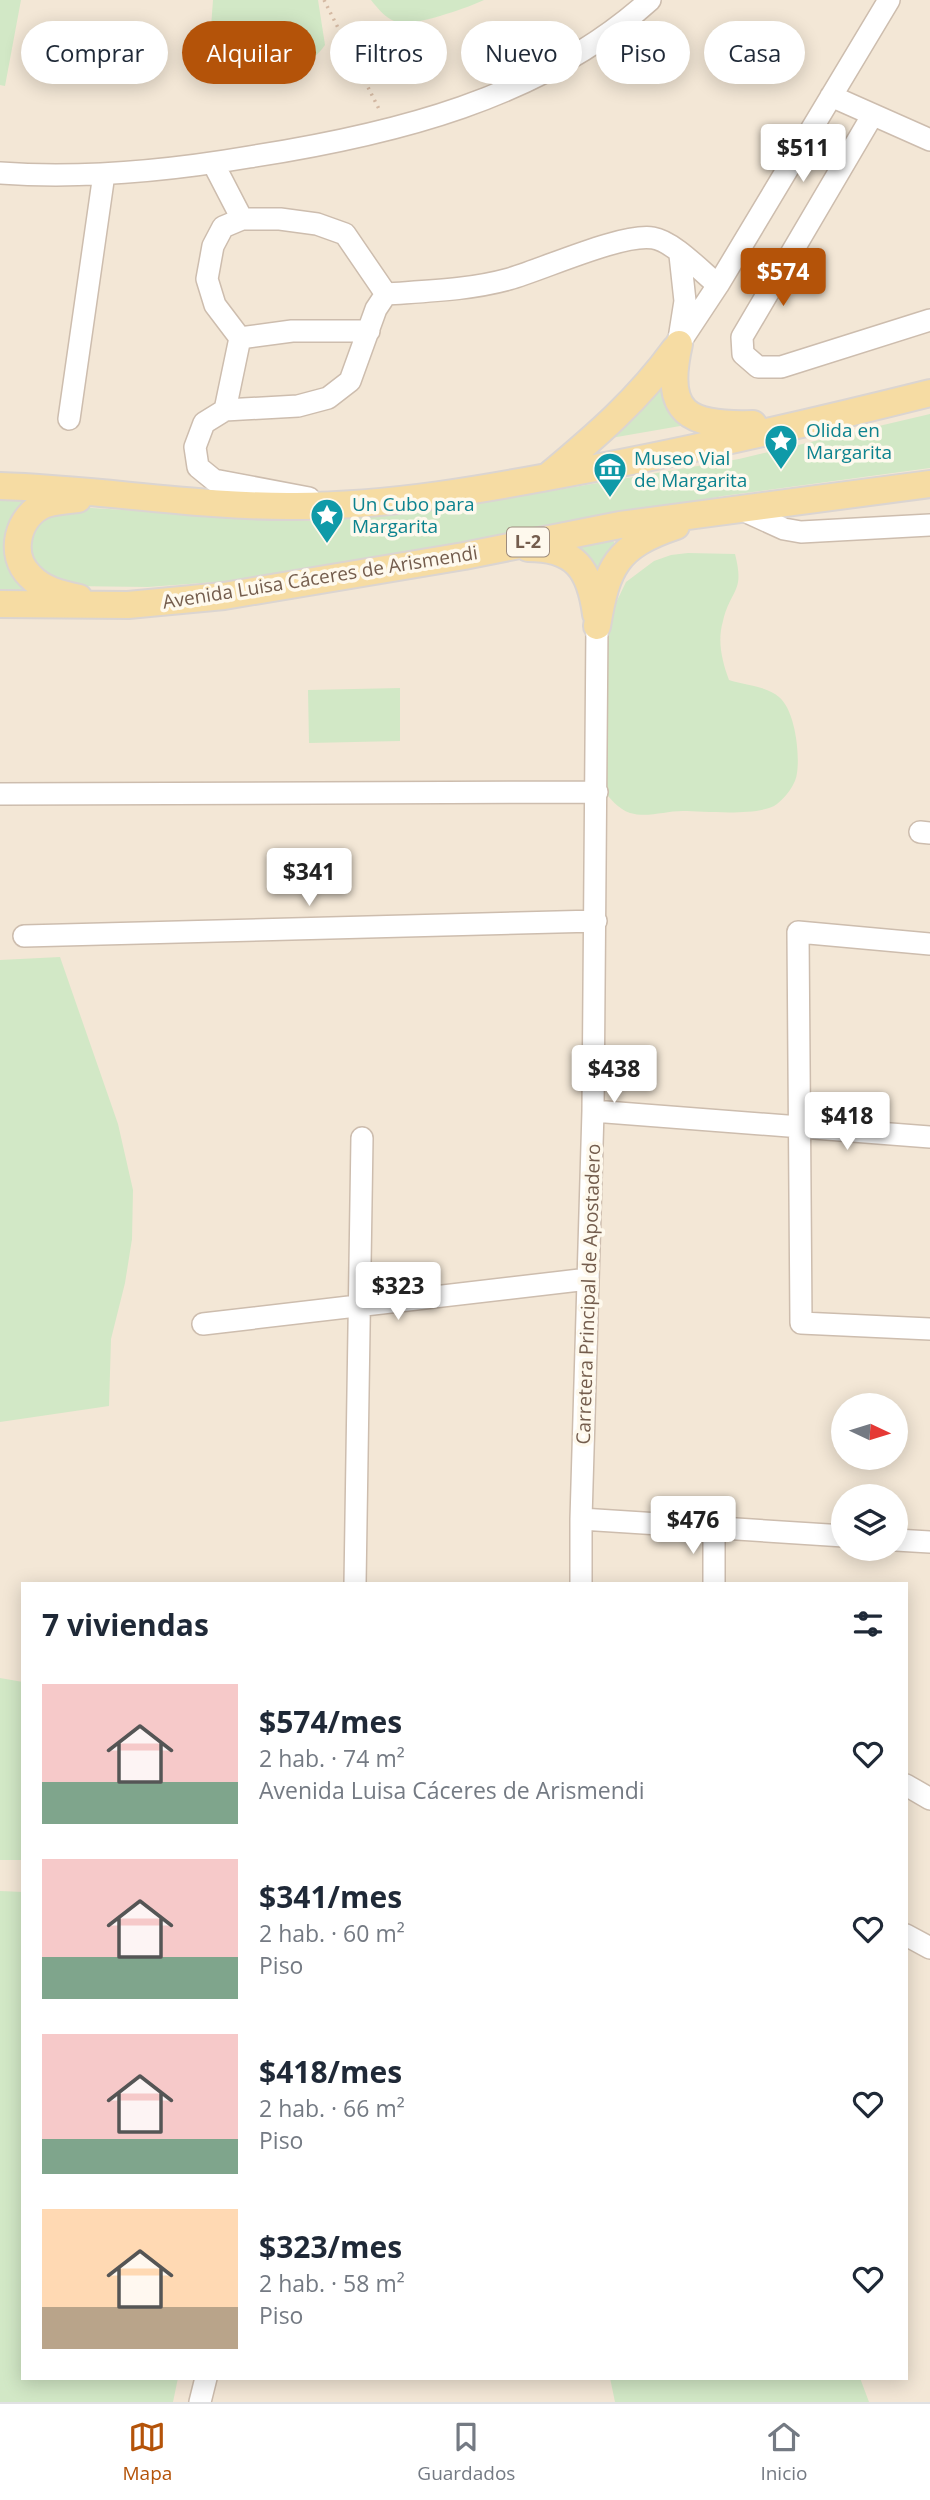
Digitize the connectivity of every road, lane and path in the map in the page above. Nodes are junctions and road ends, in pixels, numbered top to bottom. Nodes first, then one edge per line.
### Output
1 (324, 0) edge
2 (650, 0) edge
3 (889, 0) edge
4 (831, 96) junction
5 (872, 116) junction
6 (389, 130) junction
7 (930, 140) edge
8 (213, 163) junction
9 (0, 173) edge
10 (104, 174) junction
11 (242, 219) junction
12 (680, 254) junction
13 (718, 285) junction
14 (386, 295) junction
15 (930, 320) edge
16 (369, 331) junction
17 (240, 338) junction
18 (678, 344) junction
19 (930, 393) edge
20 (225, 410) junction
21 (69, 419) dead end
22 (804, 423) junction
23 (546, 478) junction
24 (930, 484) edge
25 (0, 486) edge
26 (136, 495) junction
27 (342, 505) junction
28 (732, 509) junction
29 (930, 525) edge
30 (504, 547) junction
31 (0, 604) edge
32 (128, 605) junction
33 (597, 626) junction
34 (597, 792) junction
35 (0, 794) edge
36 (596, 921) junction
37 (24, 936) dead end
38 (930, 943) edge
39 (593, 1111) junction
40 (800, 1127) junction
41 (930, 1137) edge
42 (362, 1138) dead end
43 (588, 1279) junction
44 (359, 1306) junction
45 (203, 1324) dead end
46 (930, 1329) edge
47 (581, 1519) junction
48 (714, 1528) junction
49 (831, 1535) edge
50 (908, 1541) edge
51 (930, 1542) edge
52 (355, 1582) edge
53 (581, 1582) edge
54 (714, 1582) edge
55 (908, 1786) edge
56 (930, 1798) edge
57 (908, 1936) edge
58 (930, 1948) edge
59 (206, 2380) edge
60 (200, 2402) edge

1 - 6 path
2 - 6 street
3 - 4 street
4 - 5 street
4 - 13 street
5 - 7 street
5 - 15 street
6 - 8 street
8 - 10 street
8 - 11 street
9 - 10 street
10 - 21 street
11 - 14 street
11 - 17 street
12 - 13 street
12 - 14 street
12 - 18 street
13 - 18 street
14 - 16 street
16 - 17 street
16 - 20 street
17 - 20 street
18 - 22 main road
18 - 23 main road
19 - 22 main road
20 - 27 street
22 - 23 main road
23 - 27 main road
24 - 28 main road, Avenida Luisa Cáceres de Arismendi / L-2
25 - 26 main road
26 - 27 main road
26 - 32 main road
28 - 29 street
28 - 30 main road, Avenida Luisa Cáceres de Arismendi / L-2
28 - 33 main road
30 - 32 main road, Avenida Luisa Cáceres de Arismendi / L-2
30 - 33 main road
31 - 32 main road, Avenida Luisa Cáceres de Arismendi / L-2
33 - 34 street, Carretera Principal de Apostadero
34 - 35 street
34 - 36 street, Carretera Principal de Apostadero
36 - 37 street
36 - 39 street, Carretera Principal de Apostadero
38 - 40 street
39 - 40 street
39 - 43 street, Carretera Principal de Apostadero
40 - 41 street
40 - 46 street
42 - 44 street
43 - 44 street
43 - 47 street, Carretera Principal de Apostadero
44 - 45 street
44 - 52 street
47 - 48 street
47 - 53 street, Carretera Principal de Apostadero
48 - 49 street
48 - 54 street
50 - 51 street
55 - 56 street
57 - 58 street
59 - 60 street

